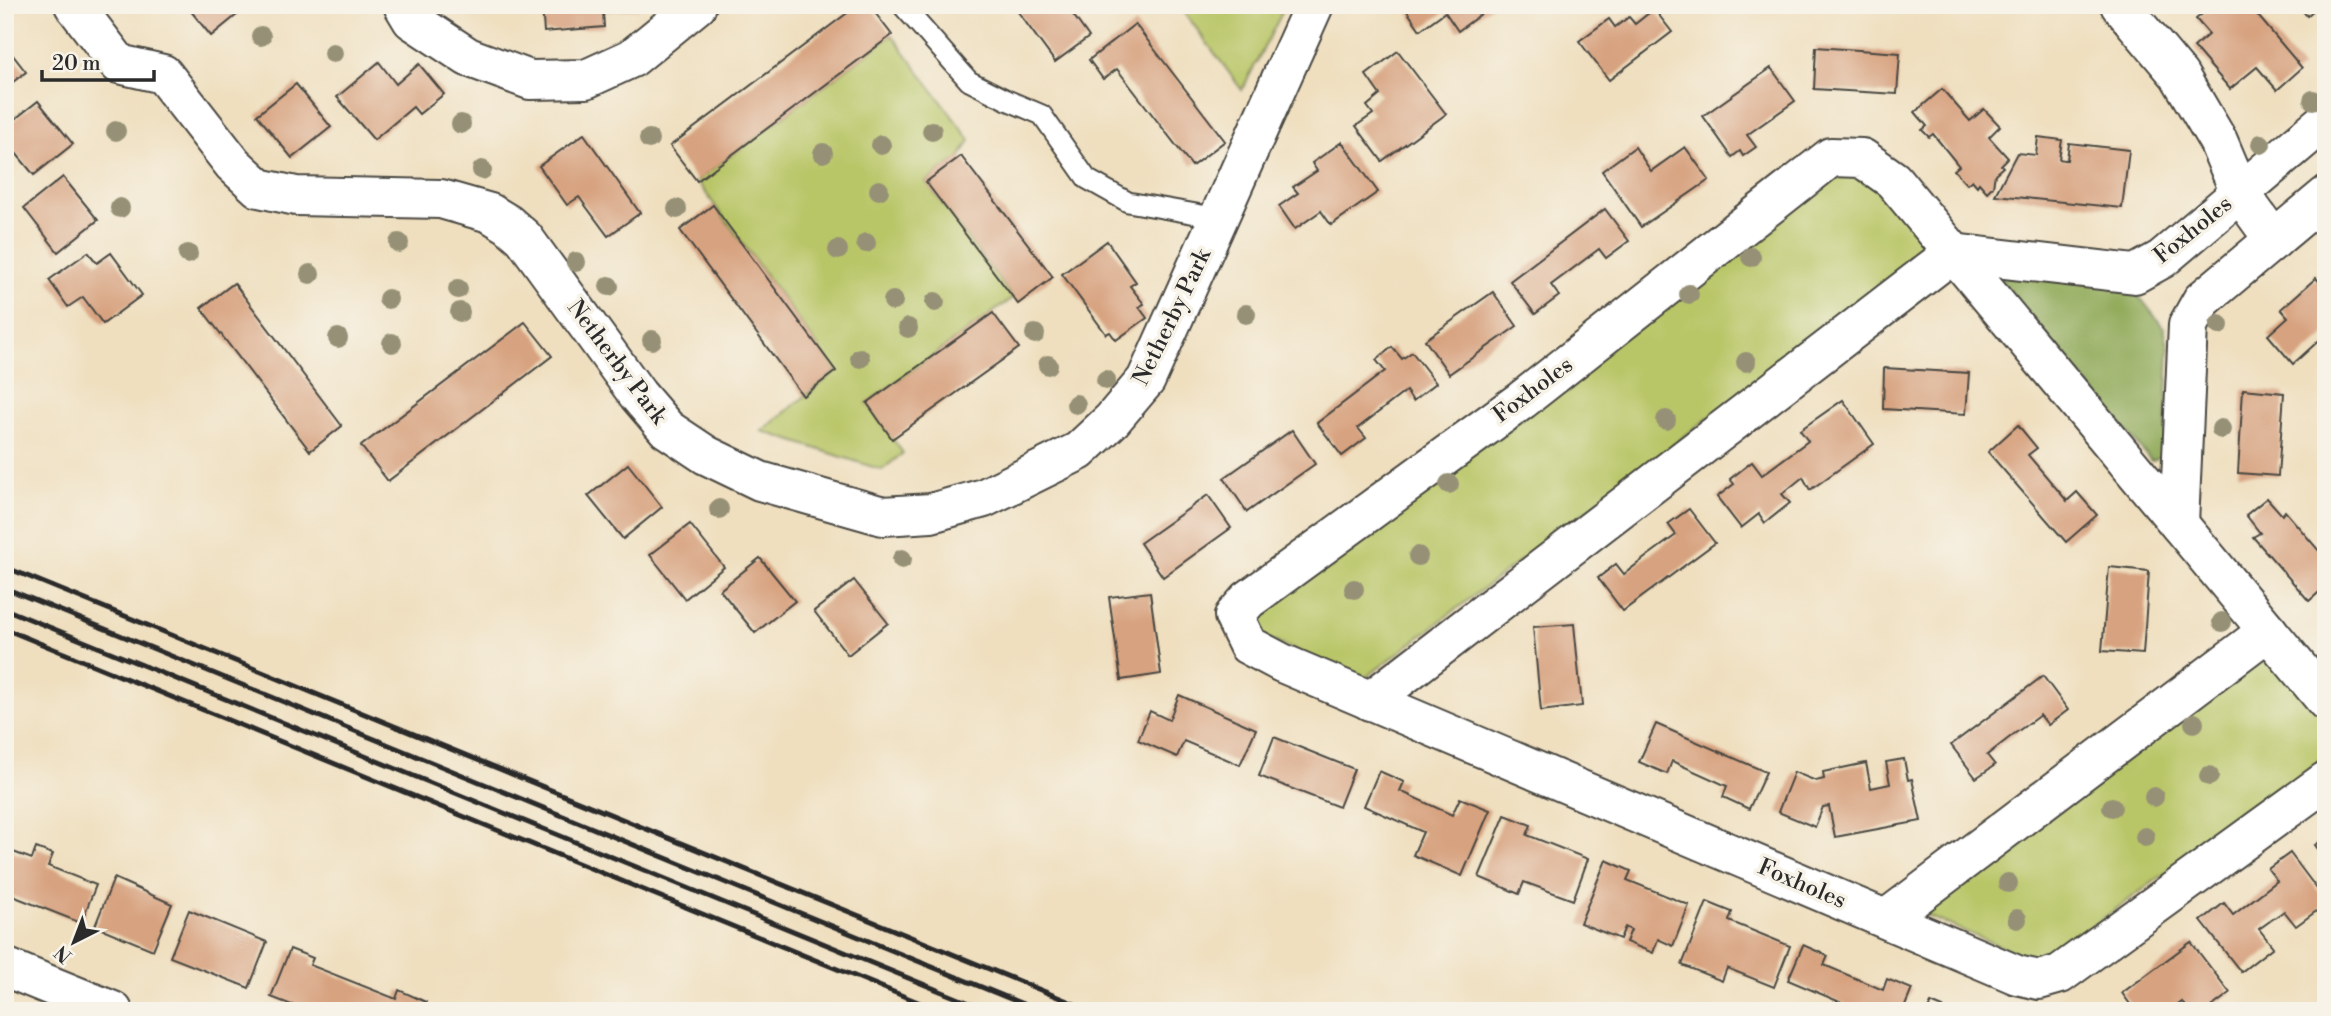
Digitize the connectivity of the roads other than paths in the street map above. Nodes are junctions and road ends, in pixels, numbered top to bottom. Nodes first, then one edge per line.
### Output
1 (74, 5) edge
2 (403, 5) edge
3 (697, 5) edge
4 (902, 5) edge
5 (1314, 5) edge
6 (2120, 5) edge
7 (2326, 120) edge
8 (2239, 193) junction
9 (2326, 196) edge
10 (1219, 218) junction
11 (2274, 240) junction
12 (1953, 253) junction
13 (2179, 524) junction
14 (2269, 632) junction
15 (1370, 701) junction
16 (2326, 701) edge
17 (2326, 781) edge
18 (1885, 919) junction
19 (5, 967) edge
20 (113, 1011) edge

1 - 10 street, Netherby Park
2 - 3 street
4 - 10 lane
5 - 10 street, Netherby Park
6 - 8 street
7 - 8 street, Foxholes
8 - 11 street
8 - 12 street, Foxholes
9 - 11 street
11 - 13 street
12 - 13 street, Foxholes
12 - 15 street
12 - 15 street, Foxholes
13 - 14 street, Foxholes
14 - 16 street, Foxholes
14 - 18 street
15 - 18 street, Foxholes
17 - 18 street, Foxholes
19 - 20 street

